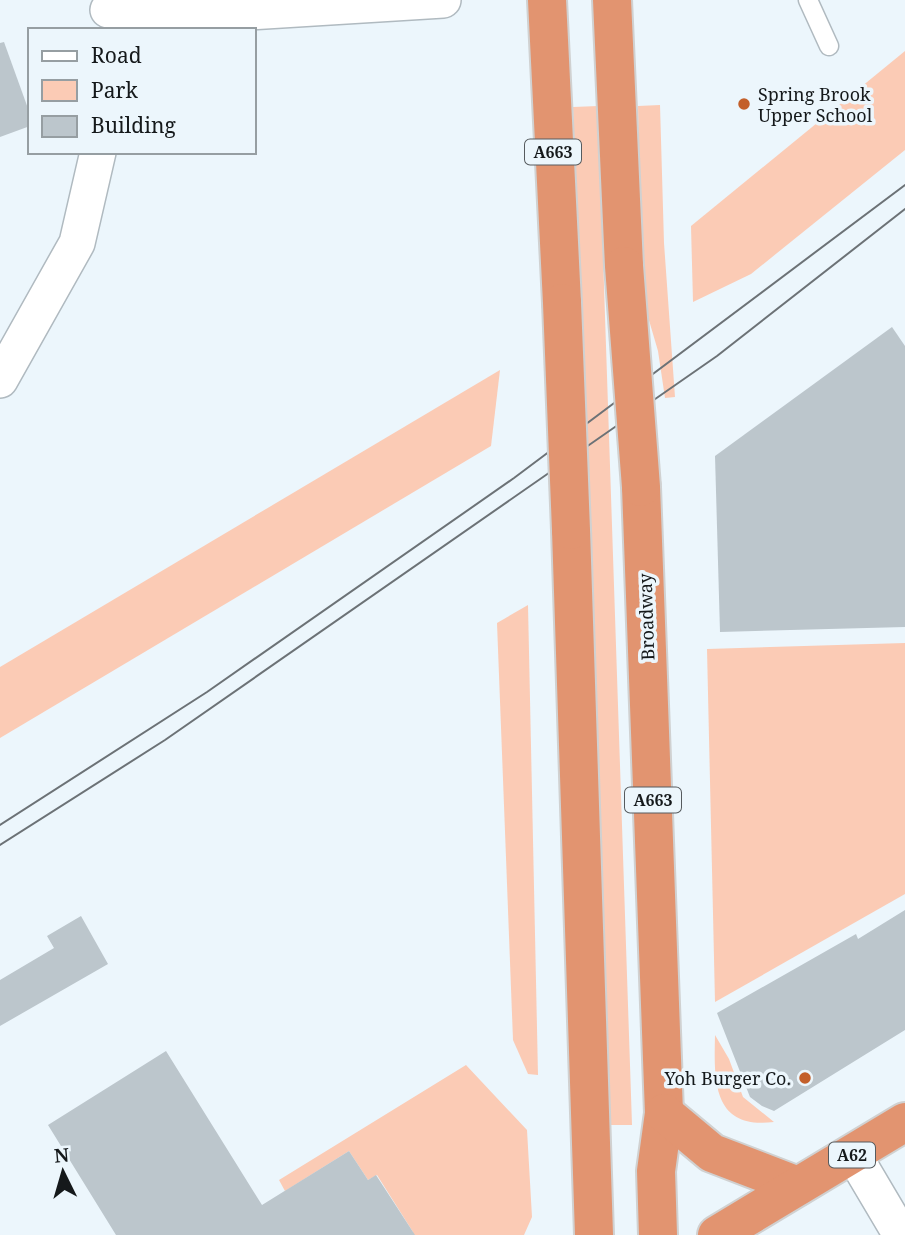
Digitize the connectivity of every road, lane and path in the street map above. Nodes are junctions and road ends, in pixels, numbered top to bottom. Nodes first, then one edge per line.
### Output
1 (443, 0) edge
2 (547, 0) edge
3 (612, 0) edge
4 (808, 0) edge
5 (107, 13) edge
6 (829, 46) dead end
7 (98, 154) edge
8 (0, 379) edge
9 (664, 1113) junction
10 (905, 1122) edge
11 (853, 1154) junction
12 (798, 1186) junction
13 (594, 1235) edge
14 (658, 1235) edge
15 (717, 1235) edge
16 (901, 1235) edge

1 - 5 street
2 - 13 highway, A663, bridge
3 - 9 highway, Broadway / A663, bridge
4 - 6 lane
7 - 8 street
9 - 12 highway
9 - 14 highway, Broadway / A663
10 - 11 highway, A62
11 - 12 highway, A62
11 - 16 street
12 - 15 highway, A62

